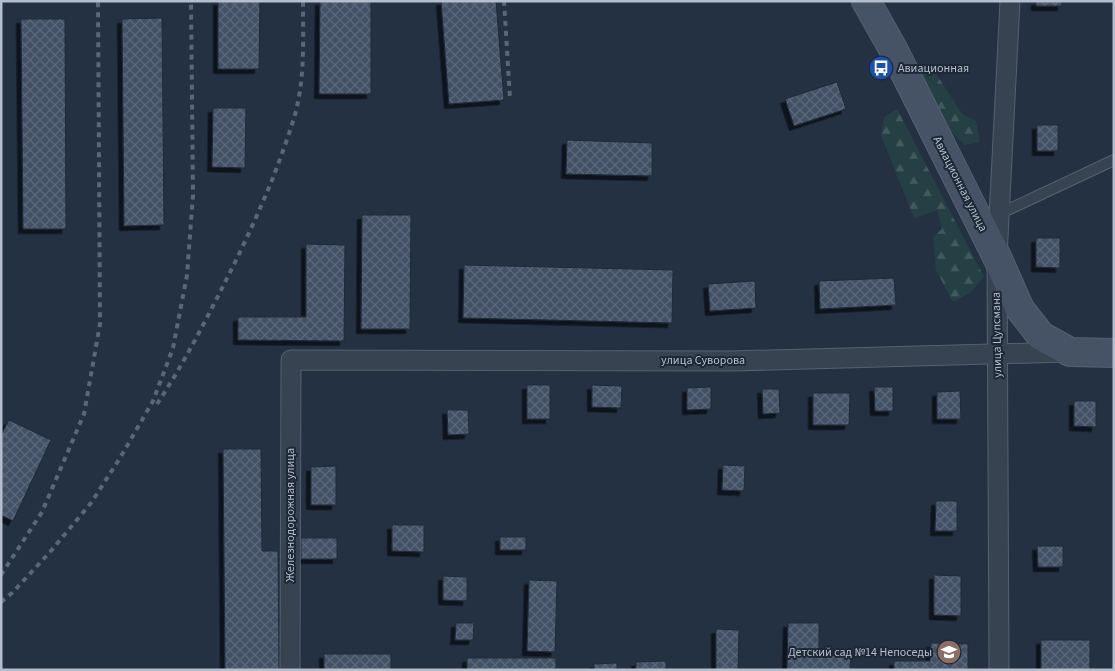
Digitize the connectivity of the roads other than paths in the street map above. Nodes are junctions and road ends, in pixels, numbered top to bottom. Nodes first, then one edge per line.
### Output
1 (866, 1) edge
2 (1010, 1) edge
3 (1114, 160) edge
4 (998, 214) junction
5 (997, 257) junction
6 (1070, 352) junction
7 (1114, 353) edge
8 (998, 354) junction
9 (291, 360) joint
10 (290, 670) edge
11 (999, 670) edge

1 - 5 main road, Авиационная улица
2 - 4 street, улица Цупсмана
3 - 4 lane
4 - 5 street, улица Цупсмана
5 - 6 main road, Авиационная улица
5 - 8 street, улица Цупсмана
6 - 7 main road, улица Суворова
6 - 8 street, улица Суворова
8 - 9 street, улица Суворова
8 - 11 street, улица Цупсмана
9 - 10 street, Железнодорожная улица

